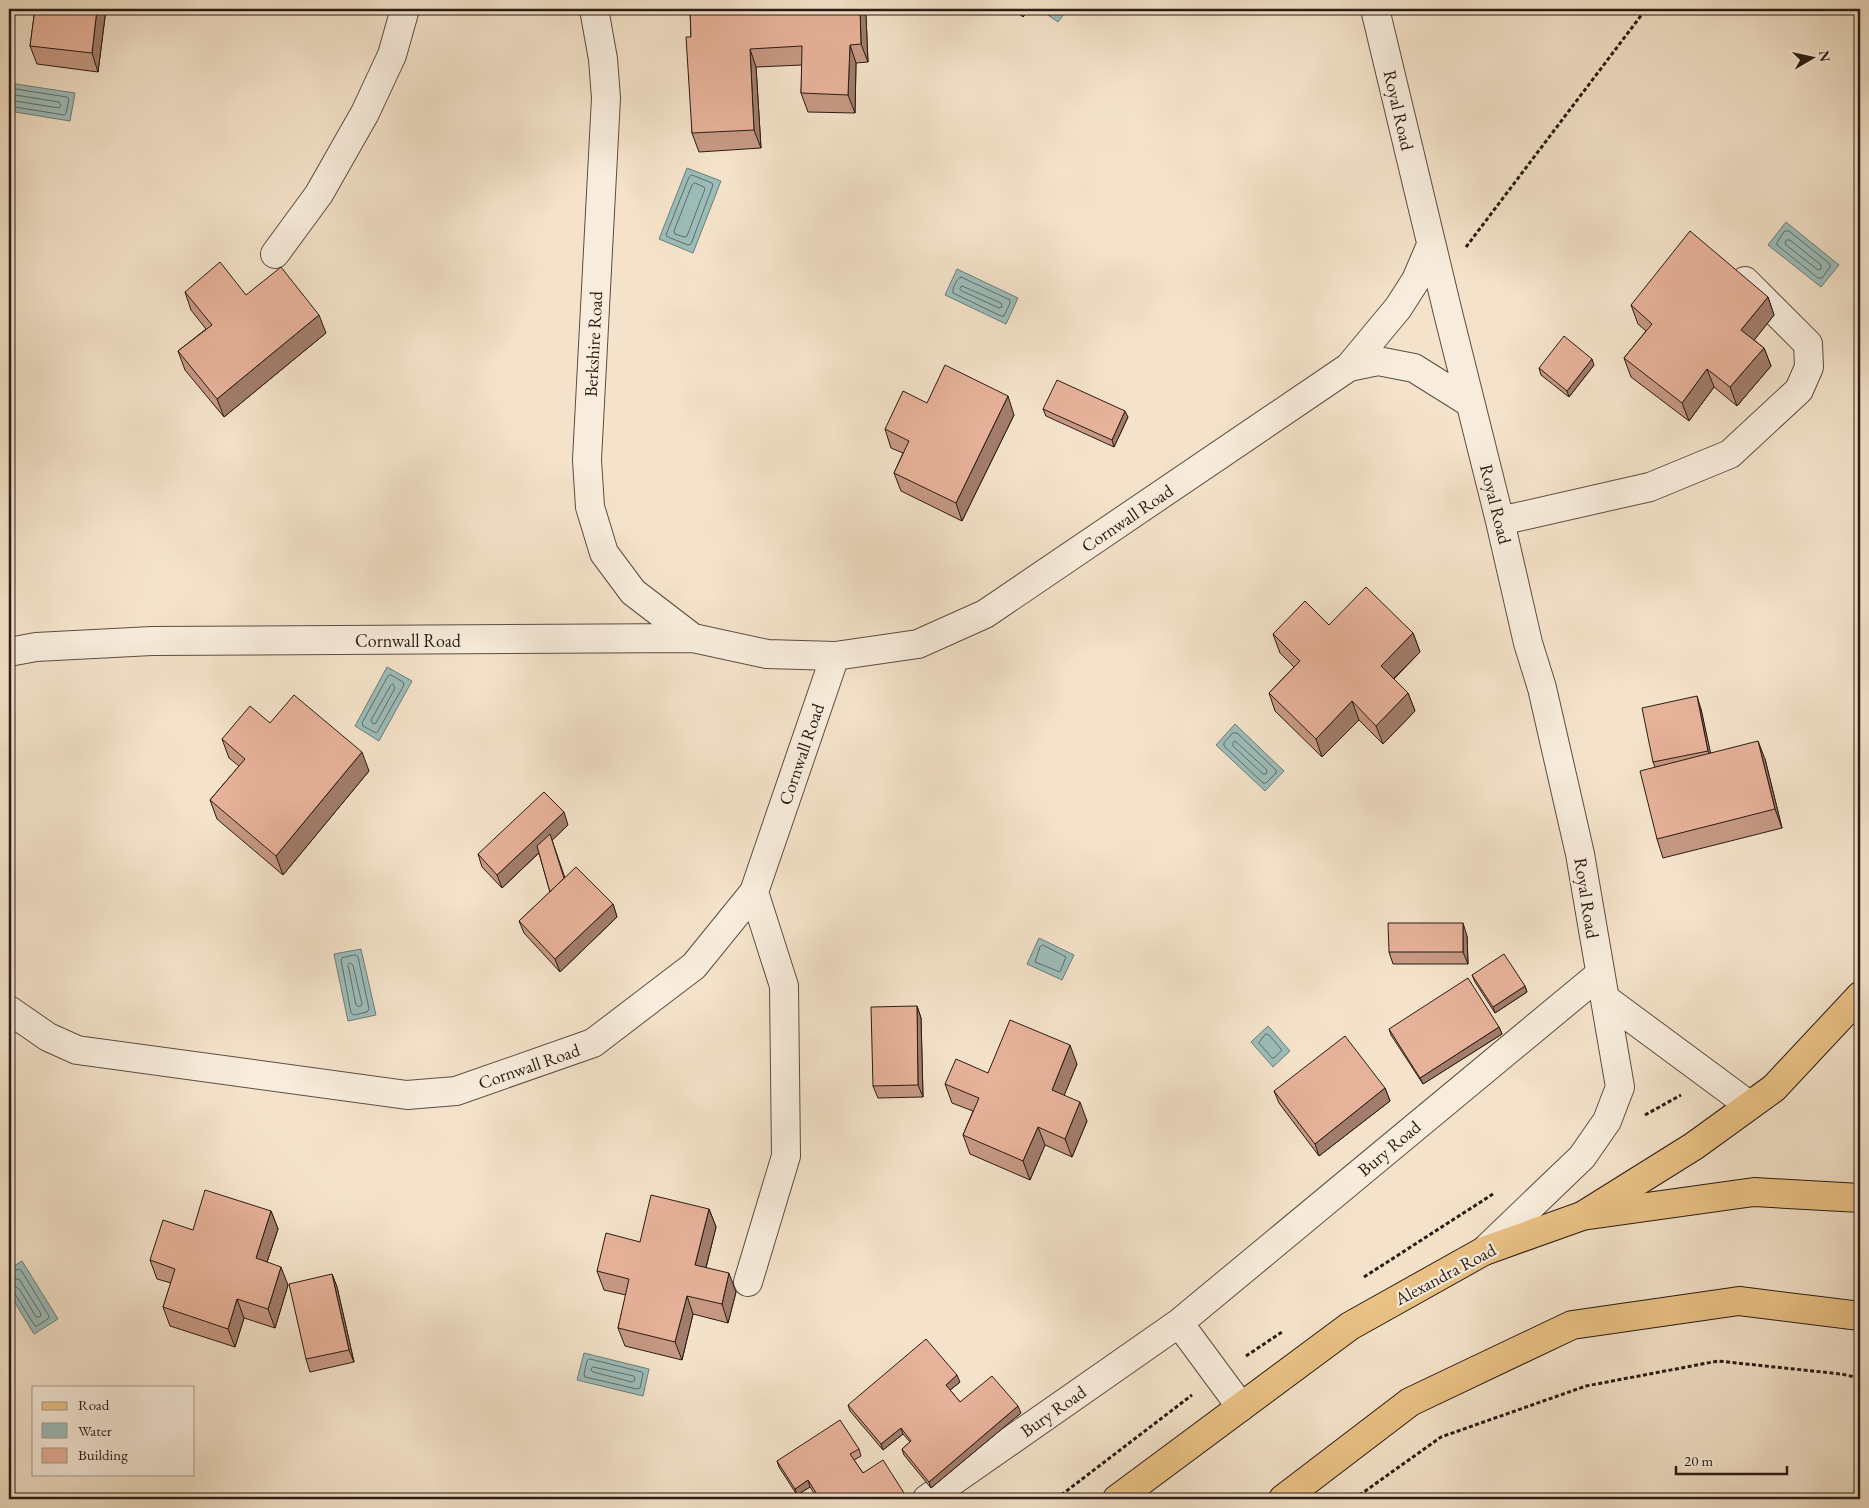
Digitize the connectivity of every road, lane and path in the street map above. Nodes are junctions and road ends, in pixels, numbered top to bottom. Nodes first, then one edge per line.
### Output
1 (405, 9) edge
2 (594, 9) edge
3 (1375, 9) edge
4 (1646, 9) edge
5 (1431, 245) junction
6 (275, 254) dead end
7 (1738, 275) edge
8 (1440, 281) junction
9 (1349, 367) junction
10 (1470, 403) junction
11 (1500, 521) junction
12 (693, 638) junction
13 (9, 652) edge
14 (836, 656) junction
15 (754, 892) junction
16 (1600, 974) junction
17 (1860, 996) edge
18 (1607, 1000) junction
19 (9, 1010) edge
20 (1749, 1105) junction
21 (1860, 1198) edge
22 (1582, 1216) junction
23 (1484, 1251) junction
24 (748, 1282) dead end
25 (1860, 1316) edge
26 (1179, 1323) junction
27 (1860, 1378) edge
28 (1240, 1407) junction
29 (927, 1499) edge
30 (1117, 1499) edge
31 (1283, 1499) edge
32 (1354, 1499) edge

1 - 6 street
2 - 12 street, Berkshire Road
3 - 5 street, Royal Road
4 - 8 path
5 - 8 street, Royal Road
5 - 9 street, Cornwall Road
7 - 11 street
8 - 10 street, Royal Road
9 - 10 street, Cornwall Road
9 - 14 street, Cornwall Road
10 - 11 street, Royal Road
11 - 16 street, Royal Road
12 - 13 street, Cornwall Road
12 - 14 street, Cornwall Road
14 - 15 street, Cornwall Road
15 - 19 street, Cornwall Road
15 - 24 street
16 - 18 street, Royal Road
16 - 26 street, Bury Road
17 - 20 main road
18 - 20 street
18 - 23 street, Royal Road
20 - 22 main road
21 - 22 main road, Alexandra Road
22 - 23 main road, Alexandra Road
23 - 28 main road, Alexandra Road
25 - 31 main road
26 - 28 street
26 - 29 street, Bury Road
27 - 32 path
28 - 30 main road, Alexandra Road

